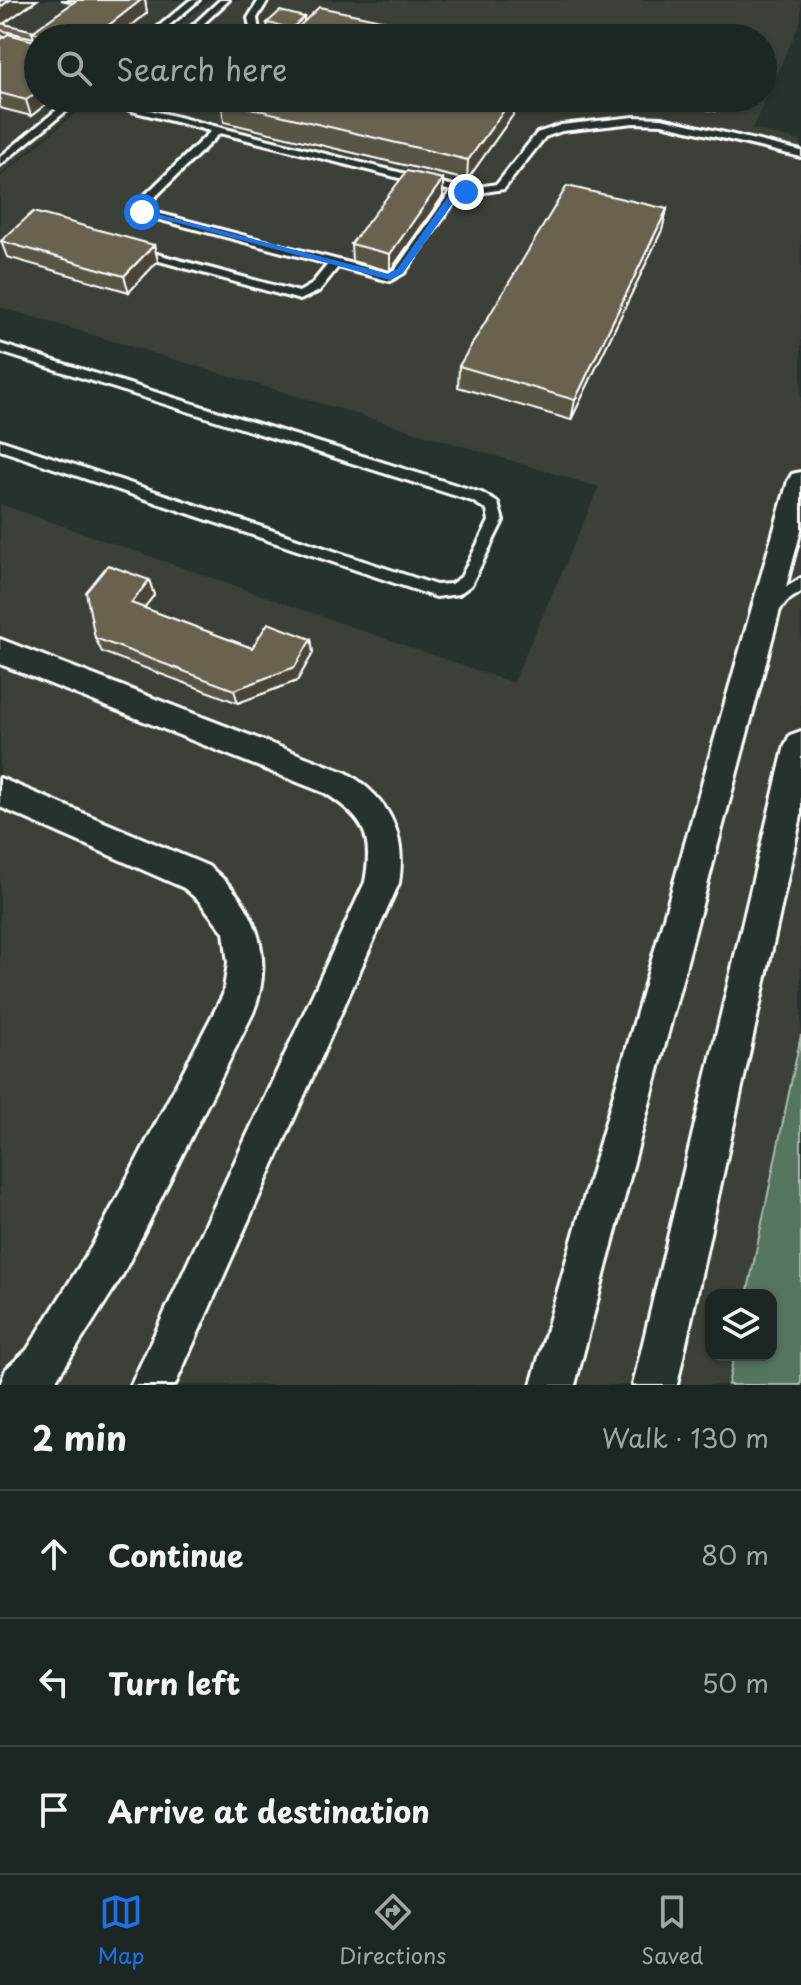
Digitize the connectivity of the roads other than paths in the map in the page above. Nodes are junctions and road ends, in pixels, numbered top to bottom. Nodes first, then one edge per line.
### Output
1 (195, 0) edge
2 (225, 0) edge
3 (264, 0) edge
4 (166, 24) edge
5 (198, 24) edge
6 (250, 24) edge
7 (60, 112) edge
8 (147, 112) edge
9 (218, 130) junction
10 (801, 154) edge
11 (0, 162) edge
12 (457, 190) junction
13 (127, 248) edge
14 (333, 265) junction
15 (0, 348) edge
16 (0, 445) edge
17 (801, 481) edge
18 (801, 584) edge
19 (762, 626) junction
20 (0, 651) edge
21 (801, 745) edge
22 (0, 792) edge
23 (22, 1385) edge
24 (153, 1385) edge
25 (553, 1385) edge
26 (655, 1385) edge

1 - 4 lane
2 - 5 lane
3 - 6 lane
7 - 11 lane
8 - 9 lane
9 - 12 lane
9 - 14 lane
10 - 12 lane
12 - 14 lane
13 - 14 lane
15 - 16 lane
17 - 19 street
18 - 19 lane
19 - 25 street
20 - 24 street
21 - 26 street
22 - 23 street

